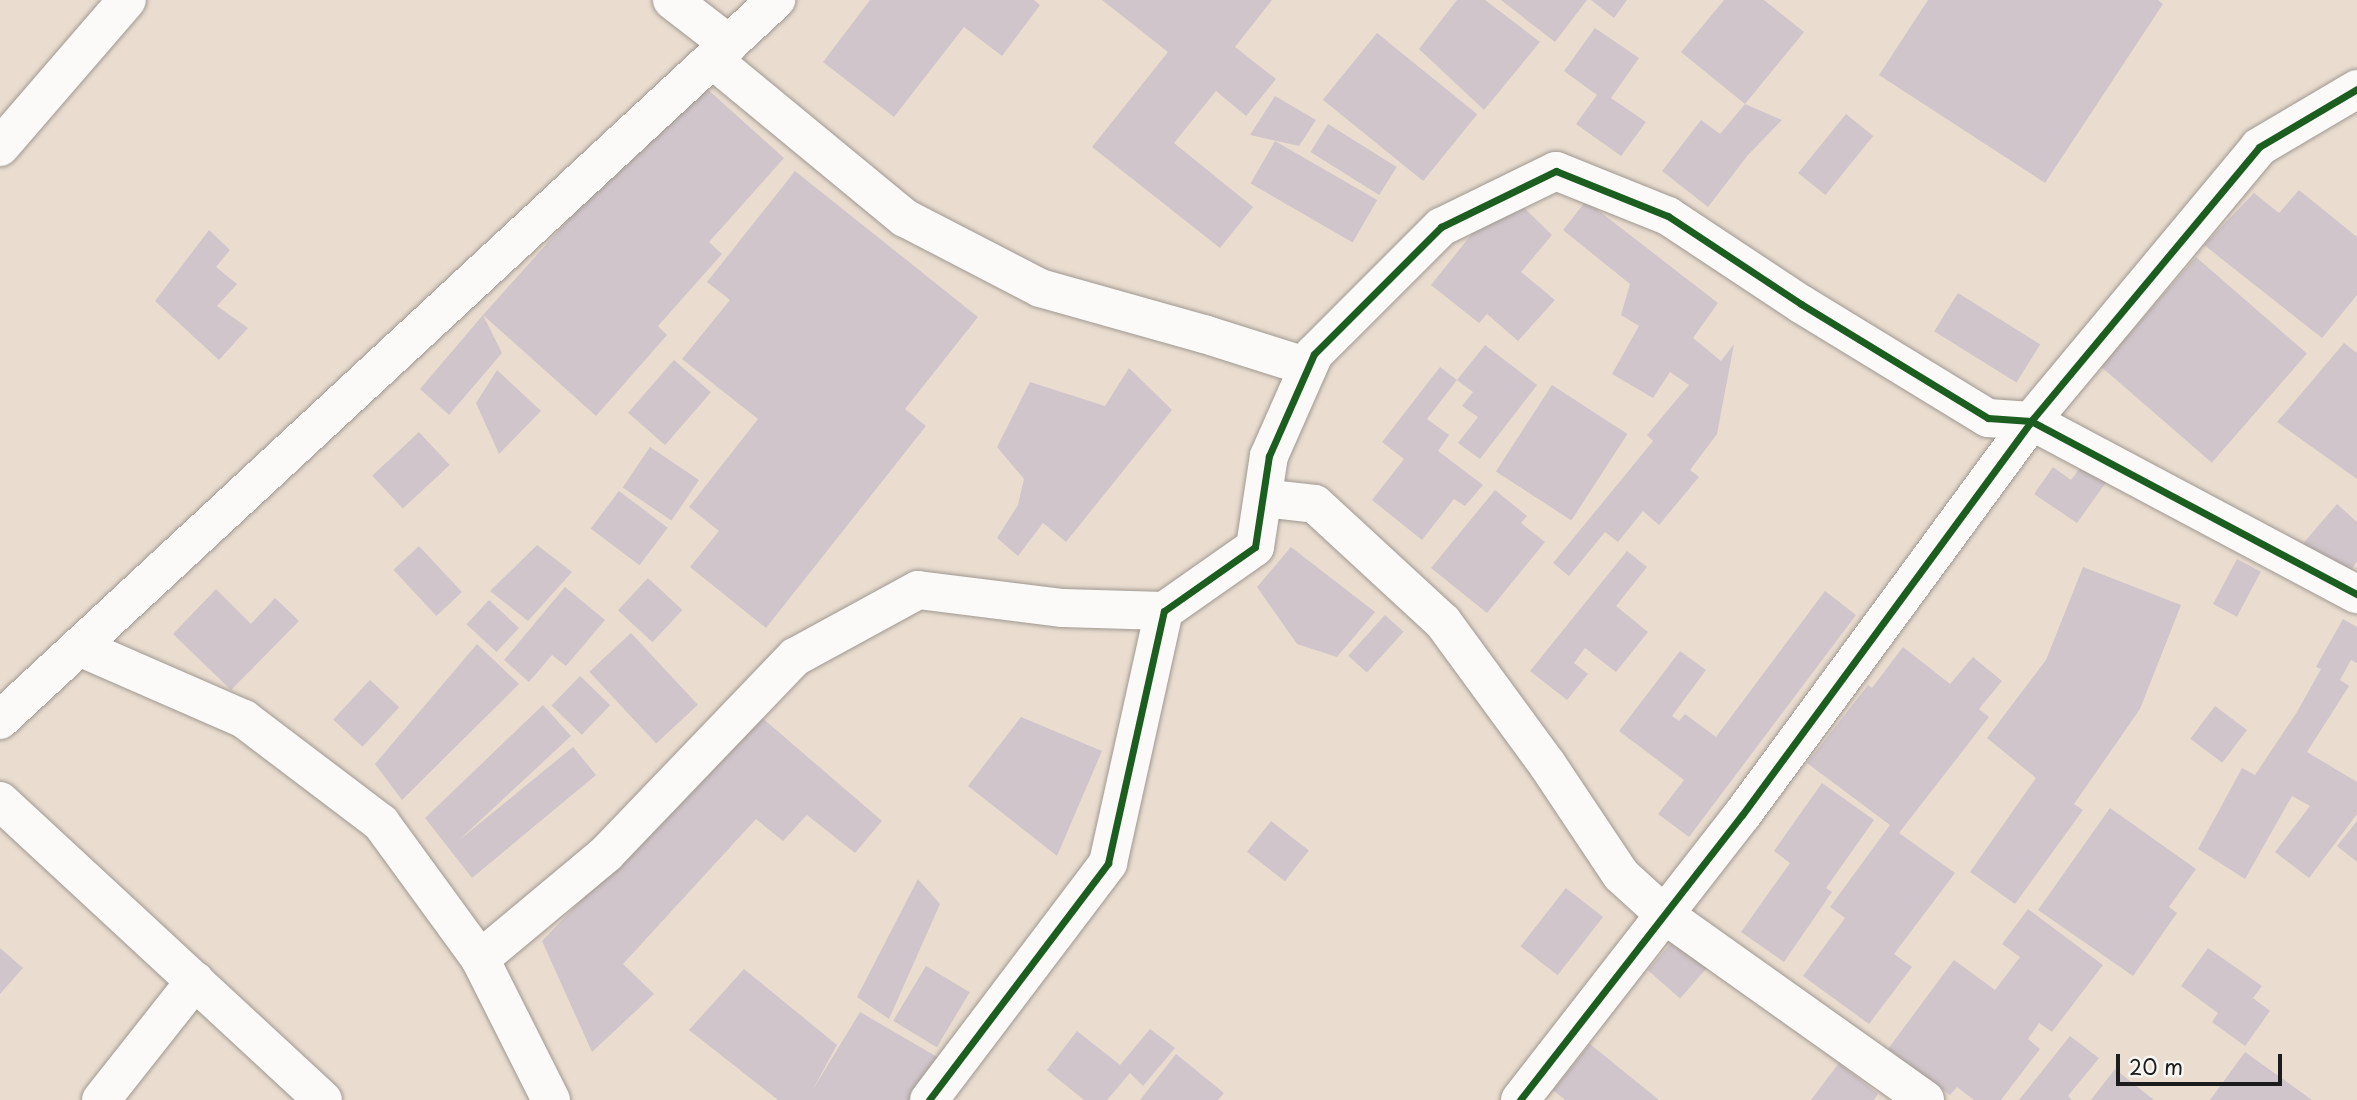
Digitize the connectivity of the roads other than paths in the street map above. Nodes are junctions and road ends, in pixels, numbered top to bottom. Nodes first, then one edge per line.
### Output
1 (127, 0) edge
2 (672, 0) edge
3 (776, 0) edge
4 (721, 52) junction
5 (2357, 89) edge
6 (0, 147) edge
7 (1308, 367) junction
8 (2031, 421) junction
9 (1263, 498) junction
10 (2357, 594) edge
11 (1164, 611) junction
12 (79, 647) junction
13 (0, 720) edge
14 (0, 801) edge
15 (1665, 915) junction
16 (480, 959) junction
17 (195, 982) junction
18 (101, 1100) edge
19 (323, 1100) edge
20 (551, 1100) edge
21 (929, 1100) edge
22 (1520, 1100) edge
23 (1925, 1100) edge

1 - 6 street
2 - 4 street
3 - 4 street
4 - 7 street
4 - 12 street
5 - 8 street
7 - 8 street
7 - 9 street
8 - 10 street
8 - 15 street
9 - 11 street
9 - 15 street
11 - 16 street
11 - 21 street
12 - 13 street
12 - 16 street
14 - 17 street
15 - 22 street
15 - 23 street
16 - 20 street
17 - 18 street
17 - 19 street

